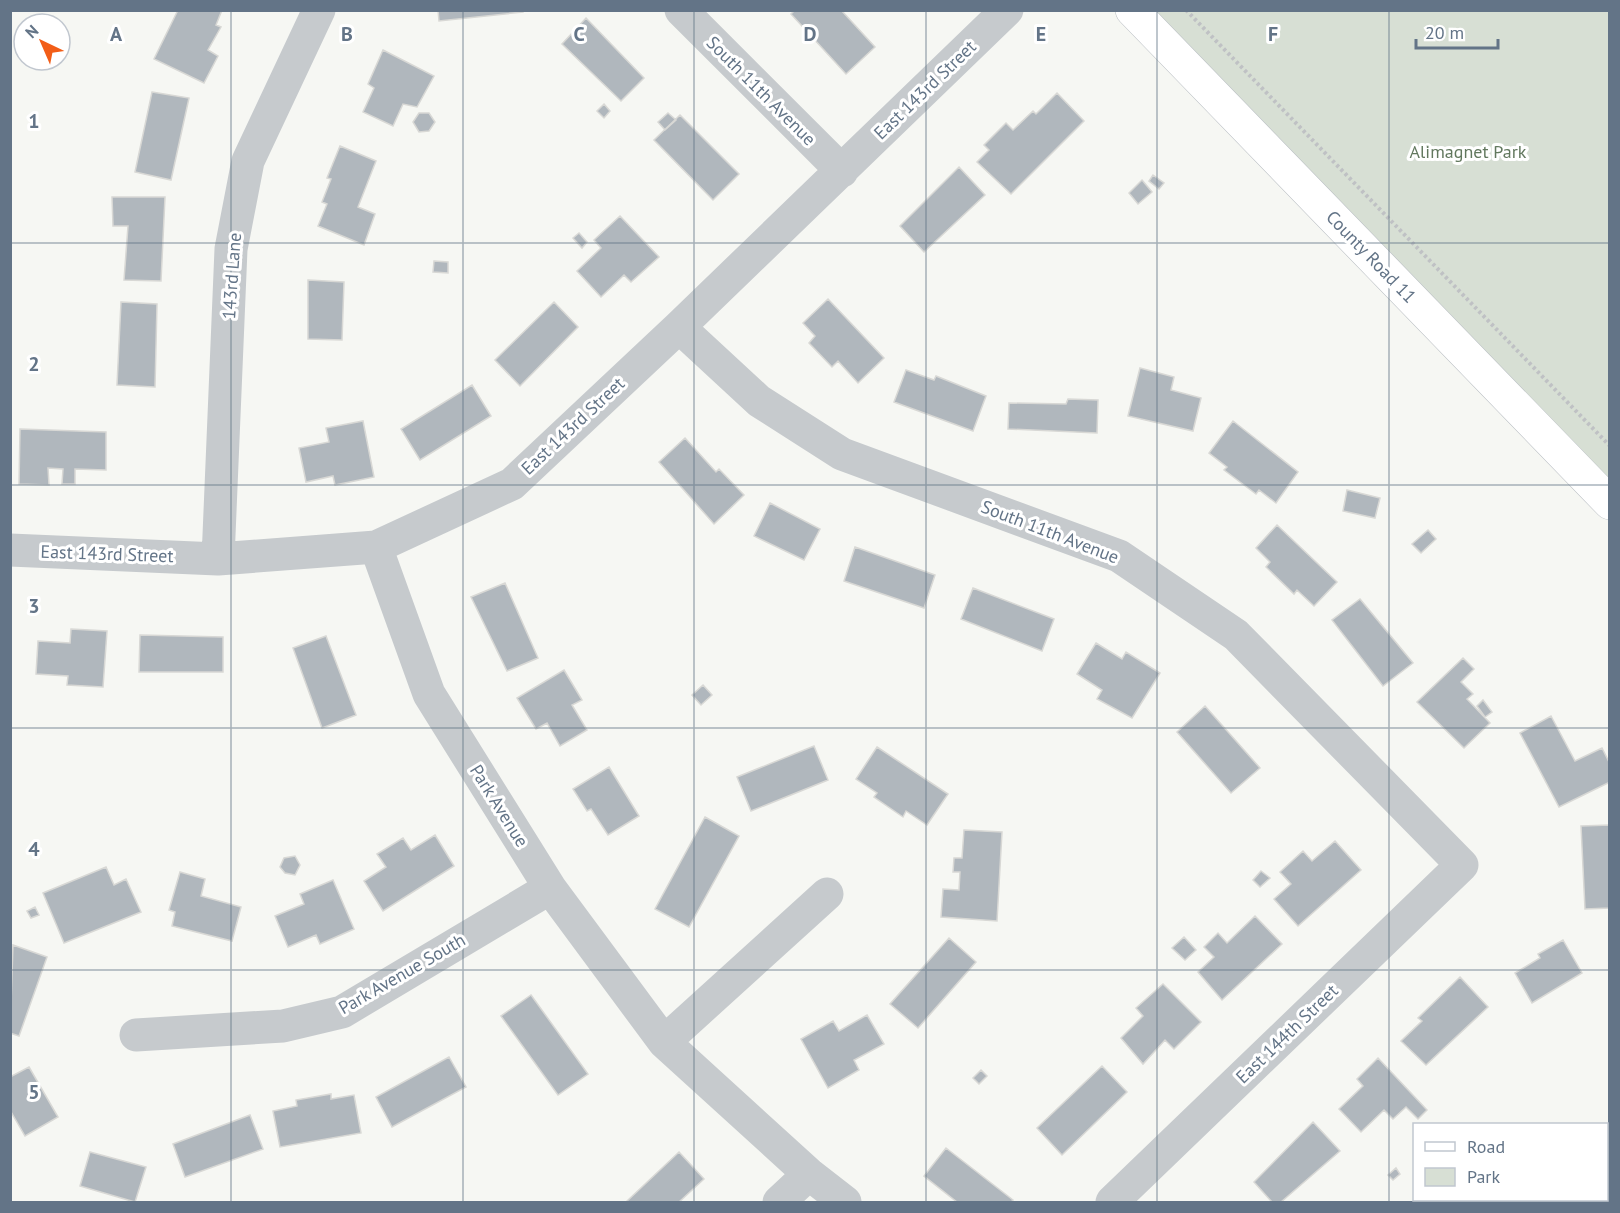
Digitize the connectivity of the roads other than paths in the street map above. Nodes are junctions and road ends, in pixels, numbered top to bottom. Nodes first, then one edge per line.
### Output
1 (319, 10) edge
2 (681, 10) edge
3 (1007, 10) edge
4 (1132, 10) edge
5 (842, 171) junction
6 (679, 327) junction
7 (1610, 503) edge
8 (375, 547) junction
9 (10, 550) edge
10 (218, 559) junction
11 (1462, 865) joint
12 (550, 888) junction
13 (827, 894) dead end
14 (136, 1035) dead end
15 (664, 1042) junction
16 (809, 1174) junction
17 (779, 1203) edge
18 (845, 1203) edge
19 (1112, 1203) edge

1 - 10 street, 143rd Lane
2 - 5 street, South 11th Avenue
3 - 5 street, East 143rd Street
4 - 7 street, County Road 11
5 - 6 street, East 143rd Street
6 - 8 street, East 143rd Street
6 - 11 street, South 11th Avenue
8 - 10 street, East 143rd Street
8 - 12 street, Park Avenue
9 - 10 street, East 143rd Street
11 - 19 street, East 144th Street
12 - 14 street, Park Avenue South
12 - 15 street, Park Avenue
13 - 15 street
15 - 16 street
16 - 17 street
16 - 18 street

